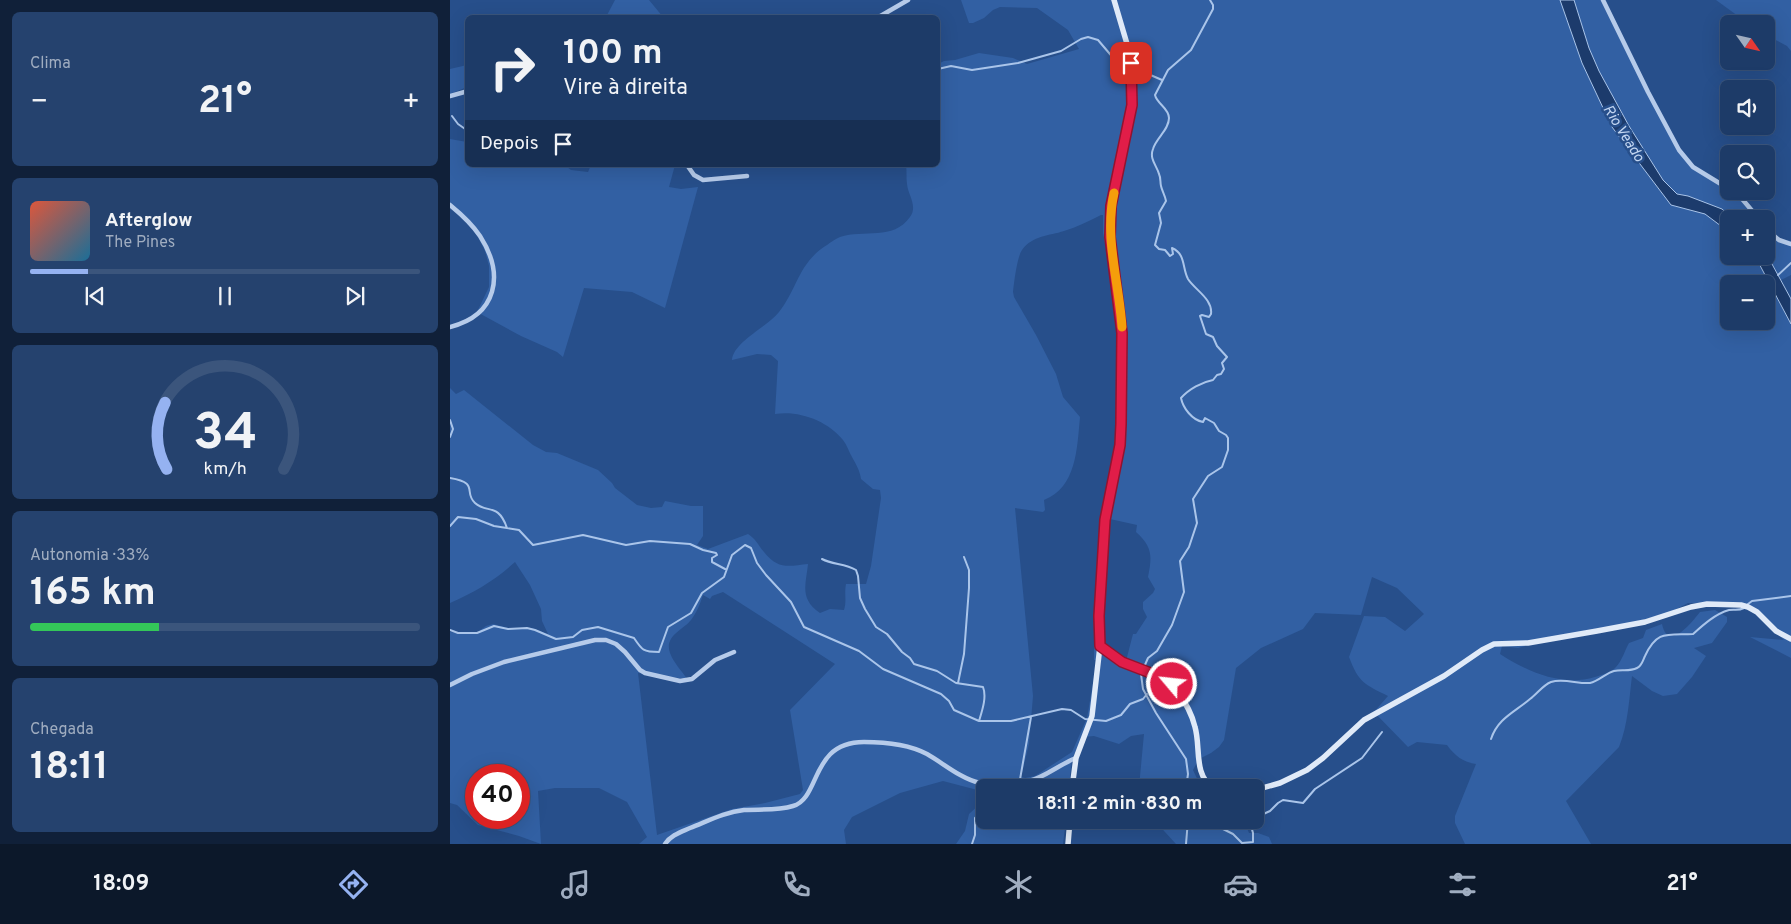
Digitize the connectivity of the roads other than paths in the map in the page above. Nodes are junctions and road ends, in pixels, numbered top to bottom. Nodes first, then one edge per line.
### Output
1 (908, 0) edge
2 (1114, 0) edge
3 (1603, 0) edge
4 (881, 15) edge
5 (465, 92) edge
6 (450, 96) edge
7 (688, 167) edge
8 (747, 176) dead end
9 (1720, 184) edge
10 (1743, 200) edge
11 (450, 205) edge
12 (1751, 210) edge
13 (1775, 237) edge
14 (1791, 244) edge
15 (450, 327) edge
16 (1791, 639) edge
17 (1100, 646) junction
18 (734, 652) dead end
19 (450, 685) edge
20 (1076, 758) junction
21 (1073, 779) edge
22 (1204, 779) edge
23 (1264, 787) edge
24 (1069, 829) edge
25 (665, 844) edge
26 (1068, 844) edge

1 - 4 street
2 - 17 street
3 - 9 street
5 - 6 street
7 - 8 street
10 - 12 street
11 - 15 street
13 - 14 street
16 - 23 street
17 - 20 street
17 - 22 street
18 - 19 street
20 - 21 street
20 - 25 street
24 - 26 street

